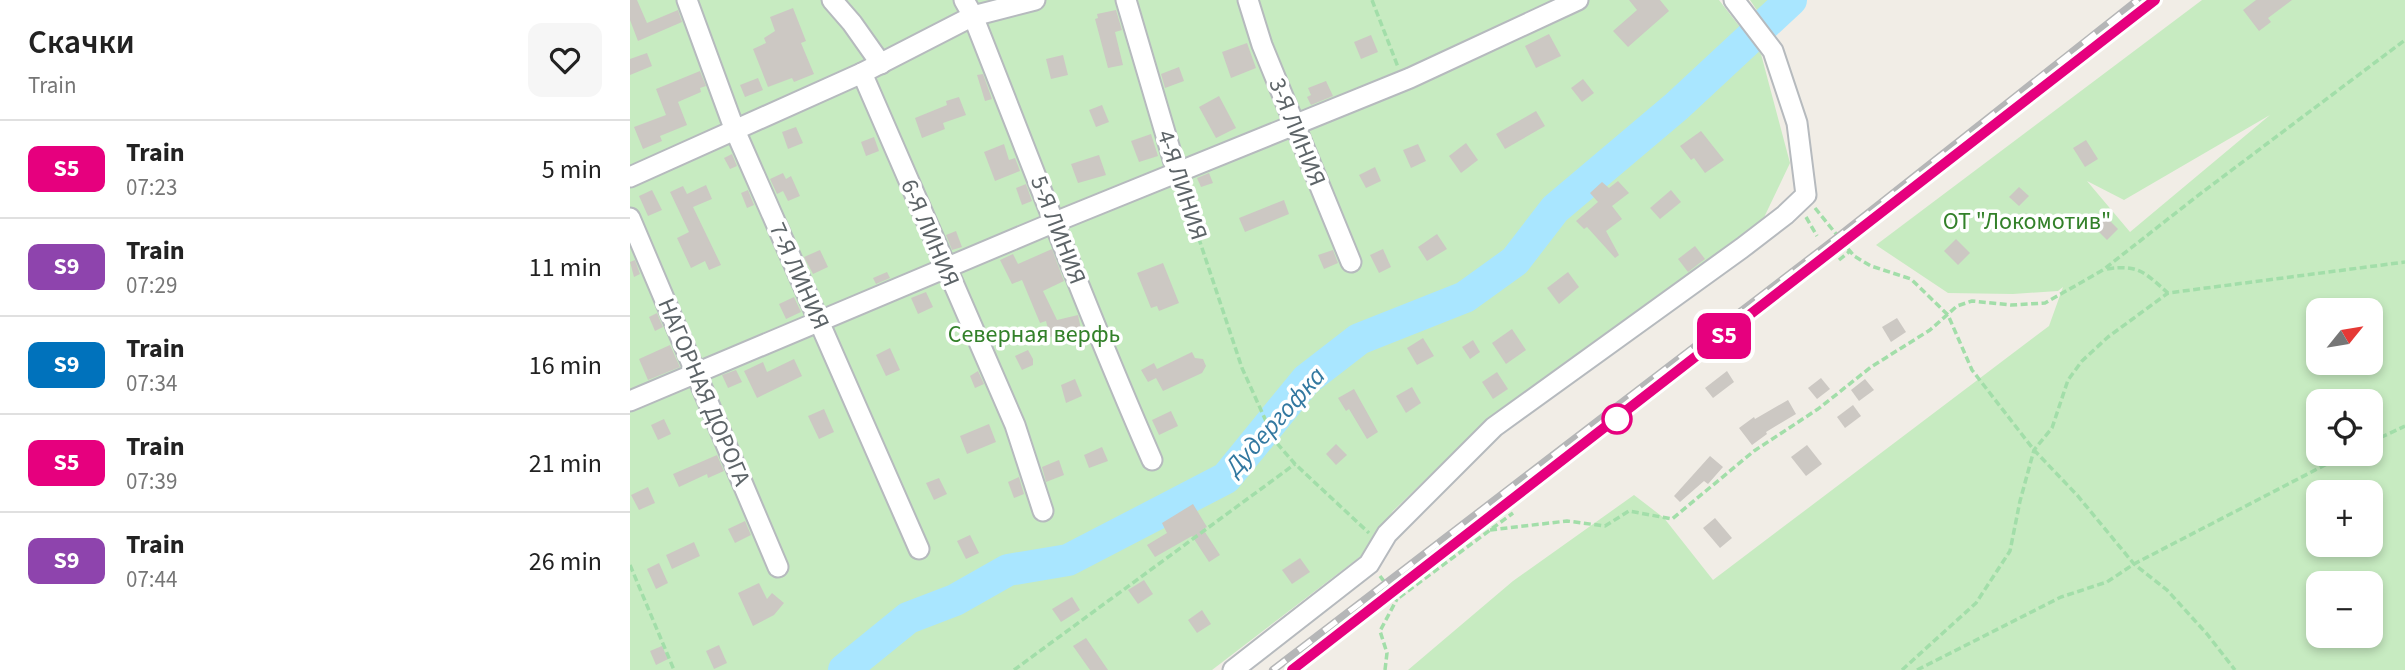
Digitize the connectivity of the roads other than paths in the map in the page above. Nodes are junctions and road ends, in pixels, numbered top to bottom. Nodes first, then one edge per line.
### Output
1 (687, 0) edge
2 (832, 0) edge
3 (1035, 0) edge
4 (1126, 0) edge
5 (1248, 0) edge
6 (1578, 0) edge
7 (1739, 6) edge
8 (968, 8) edge
9 (880, 64) junction
10 (862, 73) junction
11 (1294, 125) junction
12 (734, 128) junction
13 (1177, 173) junction
14 (630, 177) edge
15 (630, 218) edge
16 (1055, 222) junction
17 (1351, 261) dead end
18 (945, 268) junction
19 (818, 322) junction
20 (696, 373) junction
21 (630, 401) edge
22 (1152, 460) dead end
23 (1043, 511) dead end
24 (919, 549) dead end
25 (778, 567) dead end
26 (1233, 670) edge

1 - 12 street, 7-Я ЛИНИЯ
2 - 9 street
3 - 8 street
4 - 13 street, 4-Я ЛИНИЯ
5 - 11 street, 3-Я ЛИНИЯ
6 - 11 street
7 - 26 street
8 - 9 street
8 - 16 street, 5-Я ЛИНИЯ
9 - 10 street
10 - 12 street
10 - 18 street, 6-Я ЛИНИЯ
11 - 13 street
11 - 17 street, 3-Я ЛИНИЯ
12 - 14 street
12 - 19 street, 7-Я ЛИНИЯ
13 - 16 street
15 - 20 street, НАГОРНАЯ ДОРОГА
16 - 18 street
16 - 22 street, 5-Я ЛИНИЯ
18 - 19 street
18 - 23 street, 6-Я ЛИНИЯ
19 - 20 street
19 - 24 street, 7-Я ЛИНИЯ
20 - 21 street
20 - 25 street, НАГОРНАЯ ДОРОГА

